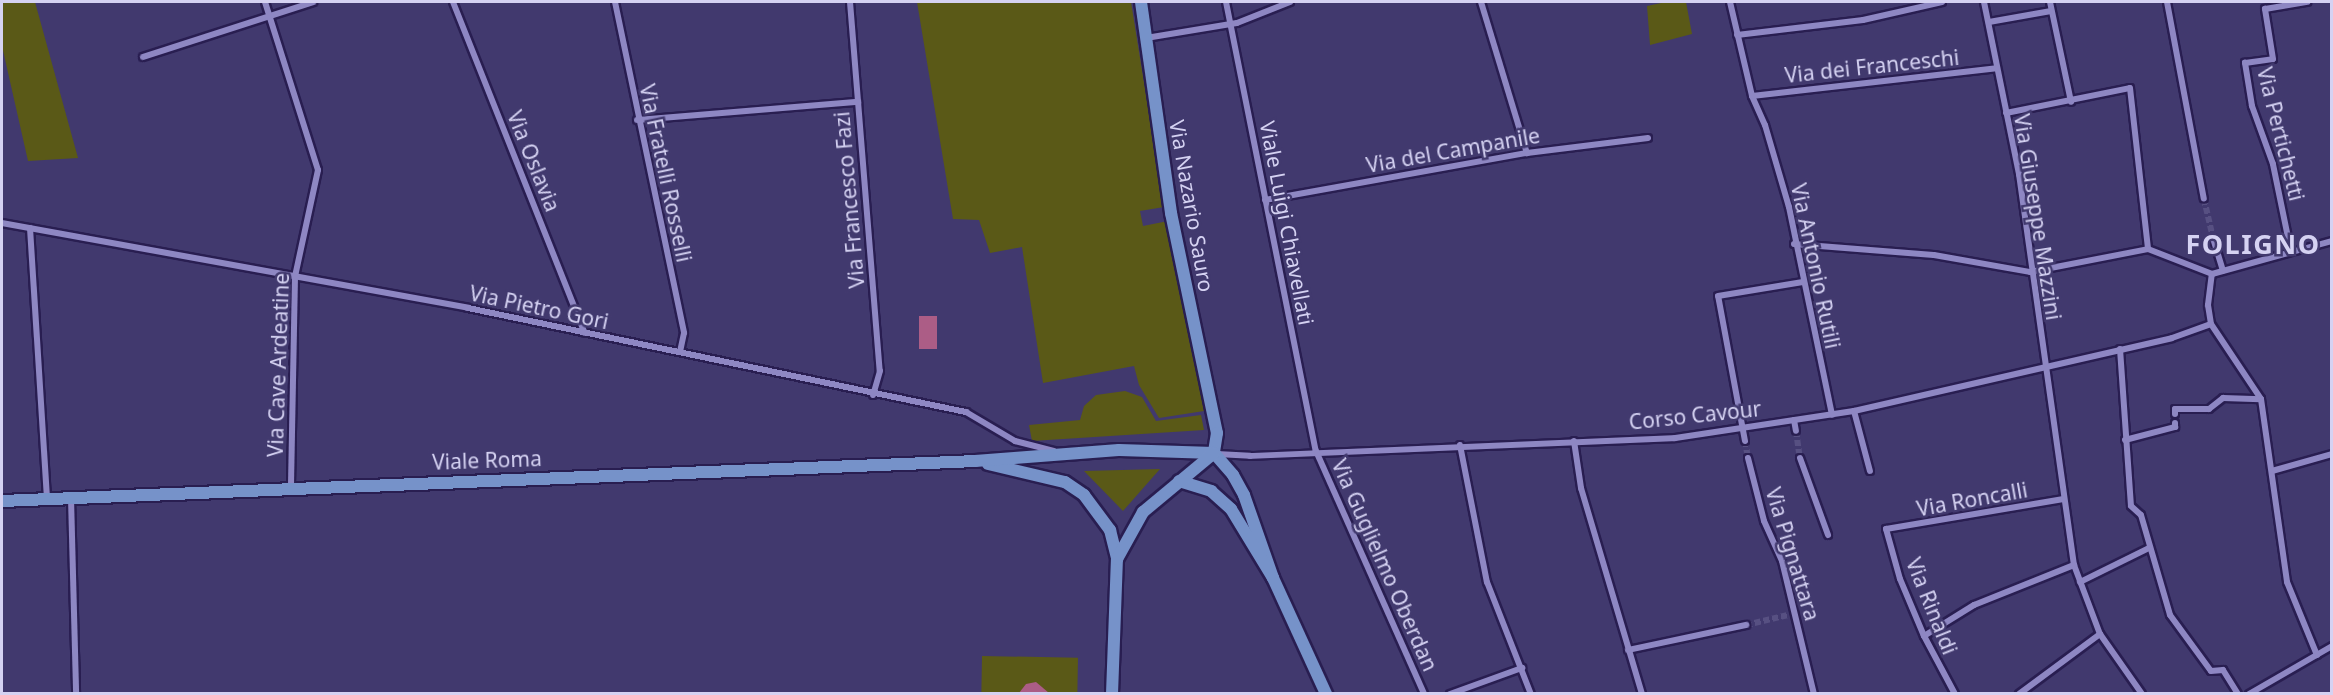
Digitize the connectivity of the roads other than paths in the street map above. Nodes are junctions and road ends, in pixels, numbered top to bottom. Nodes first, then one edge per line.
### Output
1 (265, 2) edge
2 (313, 2) edge
3 (453, 2) edge
4 (615, 2) edge
5 (850, 2) edge
6 (1140, 2) edge
7 (1226, 2) edge
8 (1290, 2) edge
9 (1481, 2) edge
10 (1730, 2) edge
11 (1942, 2) edge
12 (1983, 2) edge
13 (2050, 2) edge
14 (2167, 2) edge
15 (2307, 2) edge
16 (2051, 11) junction
17 (269, 15) junction
18 (1989, 22) junction
19 (1231, 24) junction
20 (1737, 35) junction
21 (1145, 38) junction
22 (143, 57) dead end
23 (1996, 68) junction
24 (1752, 96) junction
25 (858, 102) junction
26 (2071, 102) junction
27 (2006, 112) junction
28 (636, 120) junction
29 (1648, 138) dead end
30 (1527, 153) junction
31 (2204, 199) tunnel mouth
32 (1265, 200) junction
33 (2, 223) edge
34 (30, 228) junction
35 (2213, 241) tunnel mouth
36 (2331, 241) edge
37 (1794, 244) junction
38 (2148, 249) junction
39 (2291, 252) junction
40 (2223, 271) junction
41 (2030, 272) junction
42 (2212, 274) junction
43 (295, 276) junction
44 (1803, 282) junction
45 (2211, 324) junction
46 (585, 333) junction
47 (2120, 349) junction
48 (680, 352) junction
49 (2044, 368) junction
50 (873, 395) junction
51 (2261, 399) junction
52 (1854, 411) junction
53 (2175, 414) dead end
54 (1832, 415) junction
55 (1794, 420) junction
56 (2175, 423) dead end
57 (1743, 428) junction
58 (1796, 431) tunnel mouth
59 (2125, 440) junction
60 (1574, 441) junction
61 (1745, 441) tunnel mouth
62 (1460, 445) junction
63 (1316, 451) junction
64 (1061, 453) junction
65 (1214, 453) junction
66 (2331, 454) edge
67 (1748, 458) tunnel mouth
68 (1800, 458) tunnel mouth
69 (975, 461) junction
70 (1870, 471) dead end
71 (2272, 471) junction
72 (1179, 481) junction
73 (291, 488) junction
74 (71, 498) junction
75 (47, 499) junction
76 (2062, 499) junction
77 (2, 501) edge
78 (1886, 529) joint
79 (1828, 534) dead end
80 (2149, 548) junction
81 (1117, 559) junction
82 (2074, 565) junction
83 (1273, 578) junction
84 (2080, 582) junction
85 (1746, 625) tunnel mouth
86 (2100, 634) junction
87 (1924, 636) junction
88 (2331, 646) edge
89 (1628, 650) junction
90 (2317, 655) junction
91 (1522, 668) junction
92 (76, 693) edge
93 (1112, 693) edge
94 (1326, 693) edge
95 (1424, 693) edge
96 (1450, 693) edge
97 (1531, 693) edge
98 (1642, 693) edge
99 (1814, 693) edge
100 (1955, 693) edge
101 (2019, 693) edge
102 (2142, 693) edge
103 (2238, 693) edge
104 (2249, 693) edge

1 - 17 street, Via Cave Ardeatine
2 - 17 street
3 - 46 street, Via Oslavia
4 - 28 street, Via Fratelli Rosselli
5 - 25 street, Via Francesco Fazi
6 - 21 main road, Via Nazario Sauro
7 - 19 street, Viale Luigi Chiavellati
8 - 19 street
9 - 30 street
10 - 20 street, Via Antonio Rutili
11 - 20 street
12 - 18 street, Via Giuseppe Mazzini
13 - 16 street
14 - 31 street
15 - 39 street, Via Pertichetti
16 - 18 street
16 - 26 street
17 - 22 street
17 - 43 street, Via Cave Ardeatine
18 - 23 street, Via Giuseppe Mazzini
19 - 21 street
19 - 32 street, Viale Luigi Chiavellati
20 - 24 street, Via Antonio Rutili
21 - 65 main road, Via Nazario Sauro
23 - 24 street, Via dei Franceschi
23 - 27 street, Via Giuseppe Mazzini
24 - 37 street, Via Antonio Rutili
25 - 28 street
25 - 50 street, Via Francesco Fazi
26 - 27 street
26 - 38 street
27 - 41 street, Via Giuseppe Mazzini
28 - 48 street, Via Fratelli Rosselli
29 - 30 street, Via del Campanile
30 - 32 street, Via del Campanile
32 - 63 street, Viale Luigi Chiavellati
33 - 34 street, Via Pietro Gori
34 - 43 street, Via Pietro Gori
34 - 75 street
35 - 40 street
36 - 39 street
37 - 41 street
37 - 44 street, Via Antonio Rutili
38 - 41 street
38 - 42 street
39 - 40 street
40 - 42 street
41 - 49 street, Via Giuseppe Mazzini
42 - 45 street
43 - 46 street, Via Pietro Gori
43 - 73 street, Via Cave Ardeatine
44 - 54 street, Via Antonio Rutili
44 - 57 street
45 - 47 street, Corso Cavour
45 - 51 street
46 - 48 street, Via Pietro Gori
47 - 49 street, Corso Cavour
47 - 59 street
48 - 50 street, Via Pietro Gori
49 - 52 street, Corso Cavour
49 - 76 street, Via Giuseppe Mazzini
50 - 64 street, Via Pietro Gori
51 - 53 street
51 - 71 street
52 - 54 street, Corso Cavour
52 - 70 street
54 - 55 street, Corso Cavour
55 - 57 street, Corso Cavour
55 - 58 street
56 - 59 street
57 - 60 street, Corso Cavour
57 - 61 street
59 - 80 street
60 - 62 street, Corso Cavour
60 - 89 street
62 - 63 street, Corso Cavour
62 - 91 street
63 - 65 street, Corso Cavour
63 - 95 street, Via Guglielmo Oberdan
64 - 65 main road
64 - 69 main road
65 - 72 main road
65 - 83 main road
66 - 71 street
67 - 99 street, Via Pignattara
68 - 79 street
69 - 73 main road, Viale Roma
69 - 81 main road
71 - 90 street
72 - 81 main road
72 - 83 main road
73 - 74 main road, Viale Roma
74 - 75 main road, Viale Roma
74 - 92 street
75 - 77 main road, Viale Roma
76 - 78 street, Via Roncalli
76 - 82 street, Via Giuseppe Mazzini
78 - 87 street, Via Rinaldi
80 - 84 street
80 - 103 street
81 - 93 main road
82 - 84 street, Via Giuseppe Mazzini
82 - 87 street
83 - 94 main road
84 - 86 street, Via Giuseppe Mazzini
85 - 89 street
86 - 101 street
86 - 102 street, Via Giuseppe Mazzini
87 - 100 street, Via Rinaldi
88 - 90 street
89 - 98 street
90 - 104 street
91 - 96 street
91 - 97 street

